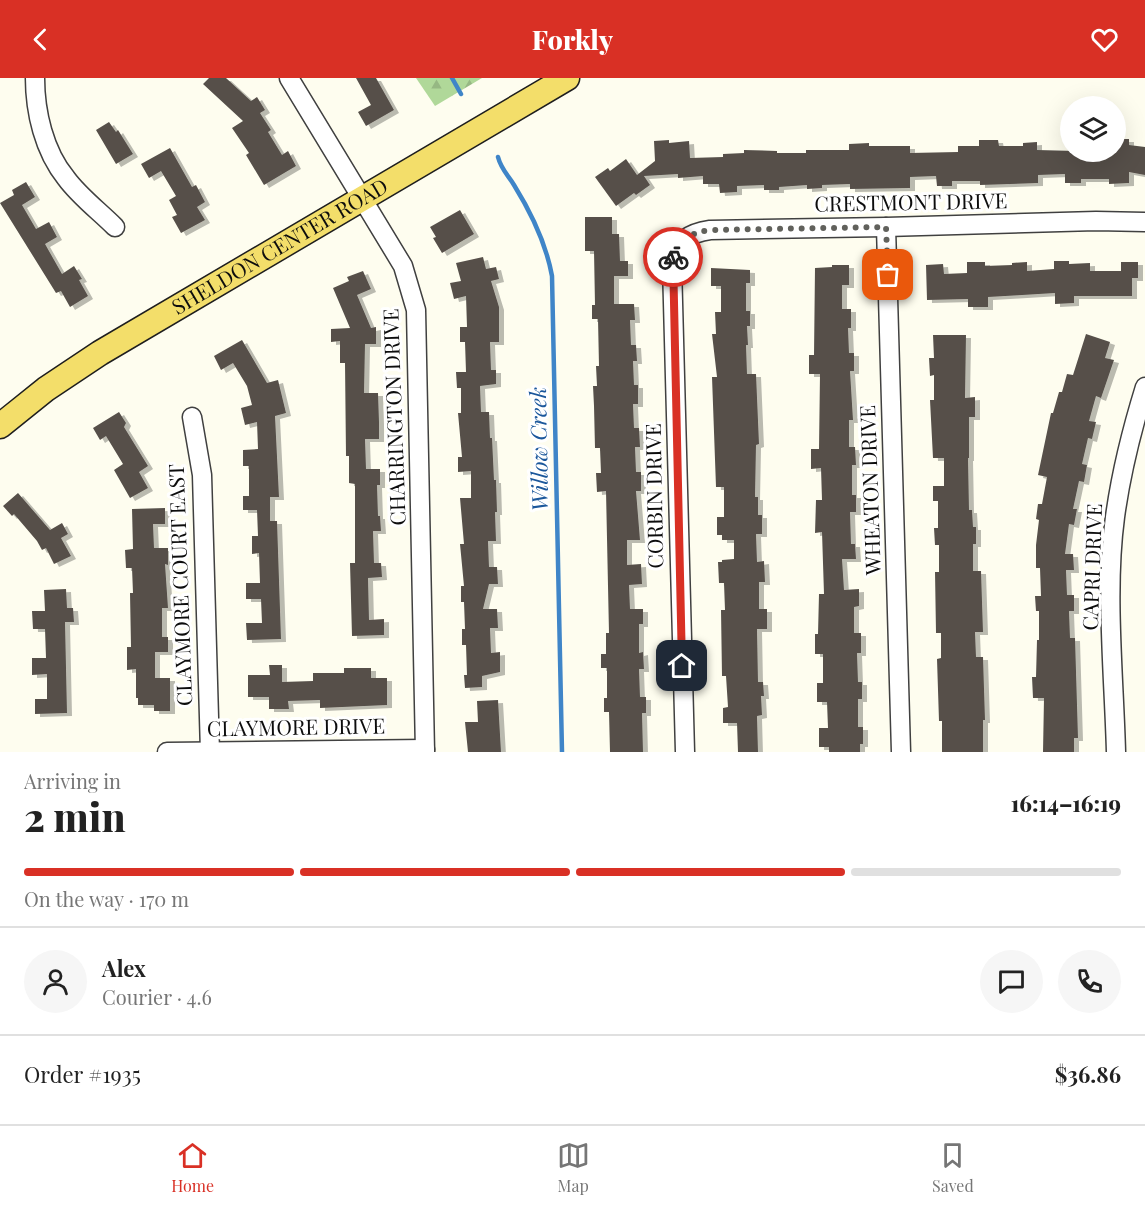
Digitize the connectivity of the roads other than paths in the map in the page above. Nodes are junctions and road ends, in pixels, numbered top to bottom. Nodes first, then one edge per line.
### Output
1 (35, 78) edge
2 (290, 78) edge
3 (567, 78) edge
4 (361, 198) junction
5 (1145, 222) edge
6 (115, 227) dead end
7 (886, 227) junction
8 (681, 241) joint
9 (1145, 387) edge
10 (192, 417) dead end
11 (0, 426) edge
12 (425, 751) edge
13 (166, 752) edge
14 (210, 752) edge
15 (685, 752) edge
16 (901, 752) edge
17 (1116, 752) edge

1 - 6 street
2 - 4 street, CHARRINGTON DRIVE
3 - 4 main road, SHELDON CENTER ROAD
4 - 11 main road, SHELDON CENTER ROAD
4 - 12 street, CHARRINGTON DRIVE
5 - 7 street, CRESTMONT DRIVE
7 - 8 street, CRESTMONT DRIVE
7 - 16 street, WHEATON DRIVE
8 - 15 street, CORBIN DRIVE
9 - 17 street, CAPRI DRIVE
10 - 14 street, CLAYMORE COURT EAST
12 - 14 street, CLAYMORE DRIVE
13 - 14 street, CLAYMORE DRIVE

